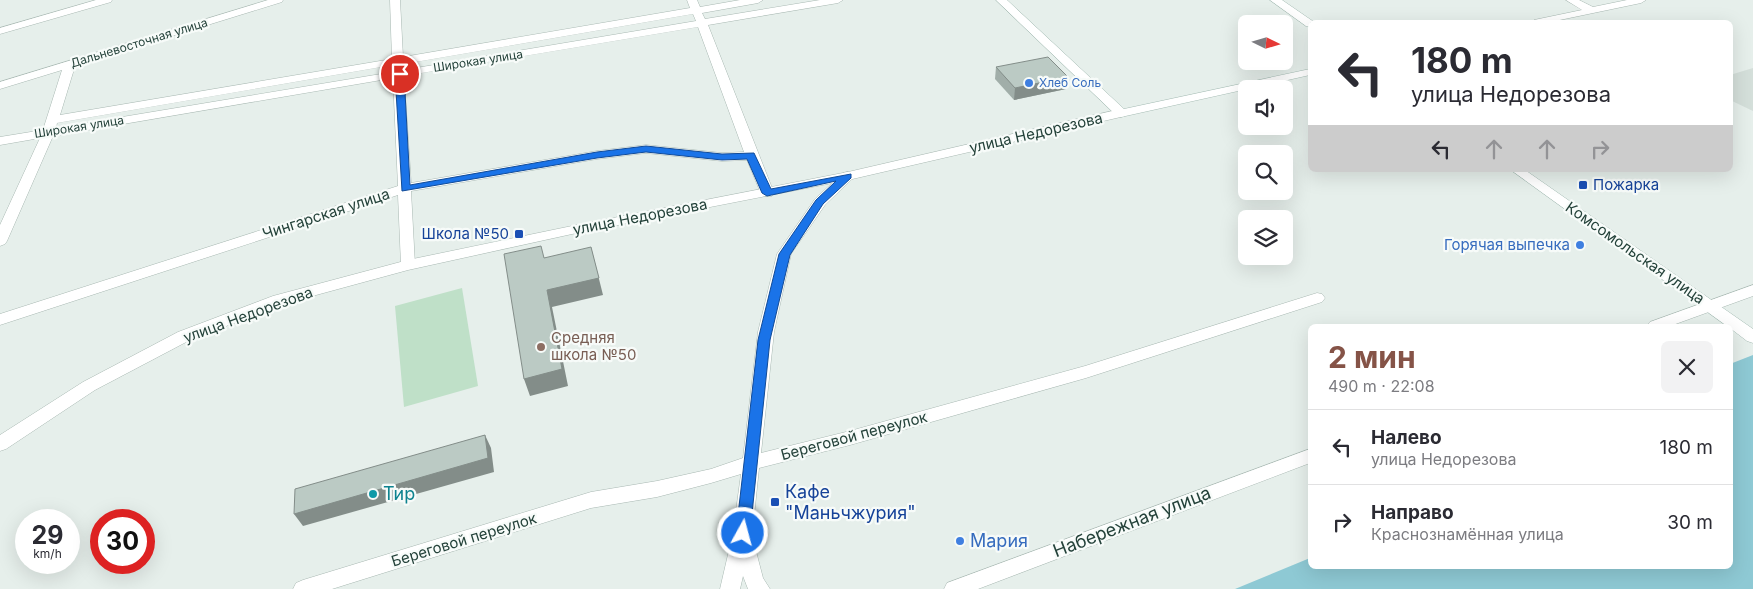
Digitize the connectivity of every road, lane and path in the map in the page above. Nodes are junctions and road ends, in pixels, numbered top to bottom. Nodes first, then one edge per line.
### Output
1 (106, 0) edge
2 (278, 0) edge
3 (395, 0) edge
4 (758, 0) edge
5 (838, 0) edge
6 (1001, 0) edge
7 (1275, 0) edge
8 (1571, 0) edge
9 (1641, 0) edge
10 (694, 5) edge
11 (1592, 11) junction
12 (1548, 20) edge
13 (1308, 23) edge
14 (703, 24) junction
15 (0, 31) edge
16 (70, 64) junction
17 (399, 68) junction
18 (1308, 72) edge
19 (0, 86) edge
20 (1121, 114) junction
21 (52, 120) junction
22 (48, 133) junction
23 (0, 140) edge
24 (751, 156) junction
25 (1520, 172) edge
26 (848, 176) junction
27 (406, 188) junction
28 (767, 193) junction
29 (0, 241) edge
30 (408, 265) junction
31 (1753, 290) edge
32 (1317, 298) dead end
33 (1710, 306) junction
34 (0, 320) edge
35 (1660, 324) edge
36 (1753, 337) edge
37 (0, 444) edge
38 (1308, 457) edge
39 (751, 463) junction
40 (743, 533) junction
41 (303, 589) edge
42 (730, 589) edge
43 (760, 589) edge
44 (954, 589) edge

1 - 15 street
2 - 16 street, Дальневосточная улица
3 - 17 street
4 - 10 street, Широкая улица
5 - 14 street, Широкая улица
6 - 20 street
7 - 13 street
8 - 11 street
9 - 11 street
10 - 14 street
10 - 17 street, Широкая улица
11 - 12 street
14 - 17 street, Широкая улица
14 - 24 street
16 - 19 street, Дальневосточная улица
16 - 21 street
17 - 21 street, Широкая улица
17 - 22 street, Широкая улица
17 - 27 street
18 - 20 street, улица Недорезова
20 - 26 street, улица Недорезова
21 - 22 street
22 - 23 street, Широкая улица
22 - 29 street
24 - 27 street, Чингарская улица
24 - 28 street
25 - 33 street, Комсомольская улица
26 - 28 street, улица Недорезова
26 - 39 street
27 - 30 street
27 - 34 street, Чингарская улица
28 - 30 street, улица Недорезова
30 - 37 street, улица Недорезова
31 - 33 street
32 - 39 street, Береговой переулок
33 - 35 street
33 - 36 street, Комсомольская улица
38 - 44 street, Набережная улица
39 - 40 street
39 - 41 street, Береговой переулок
40 - 42 street
40 - 43 street

